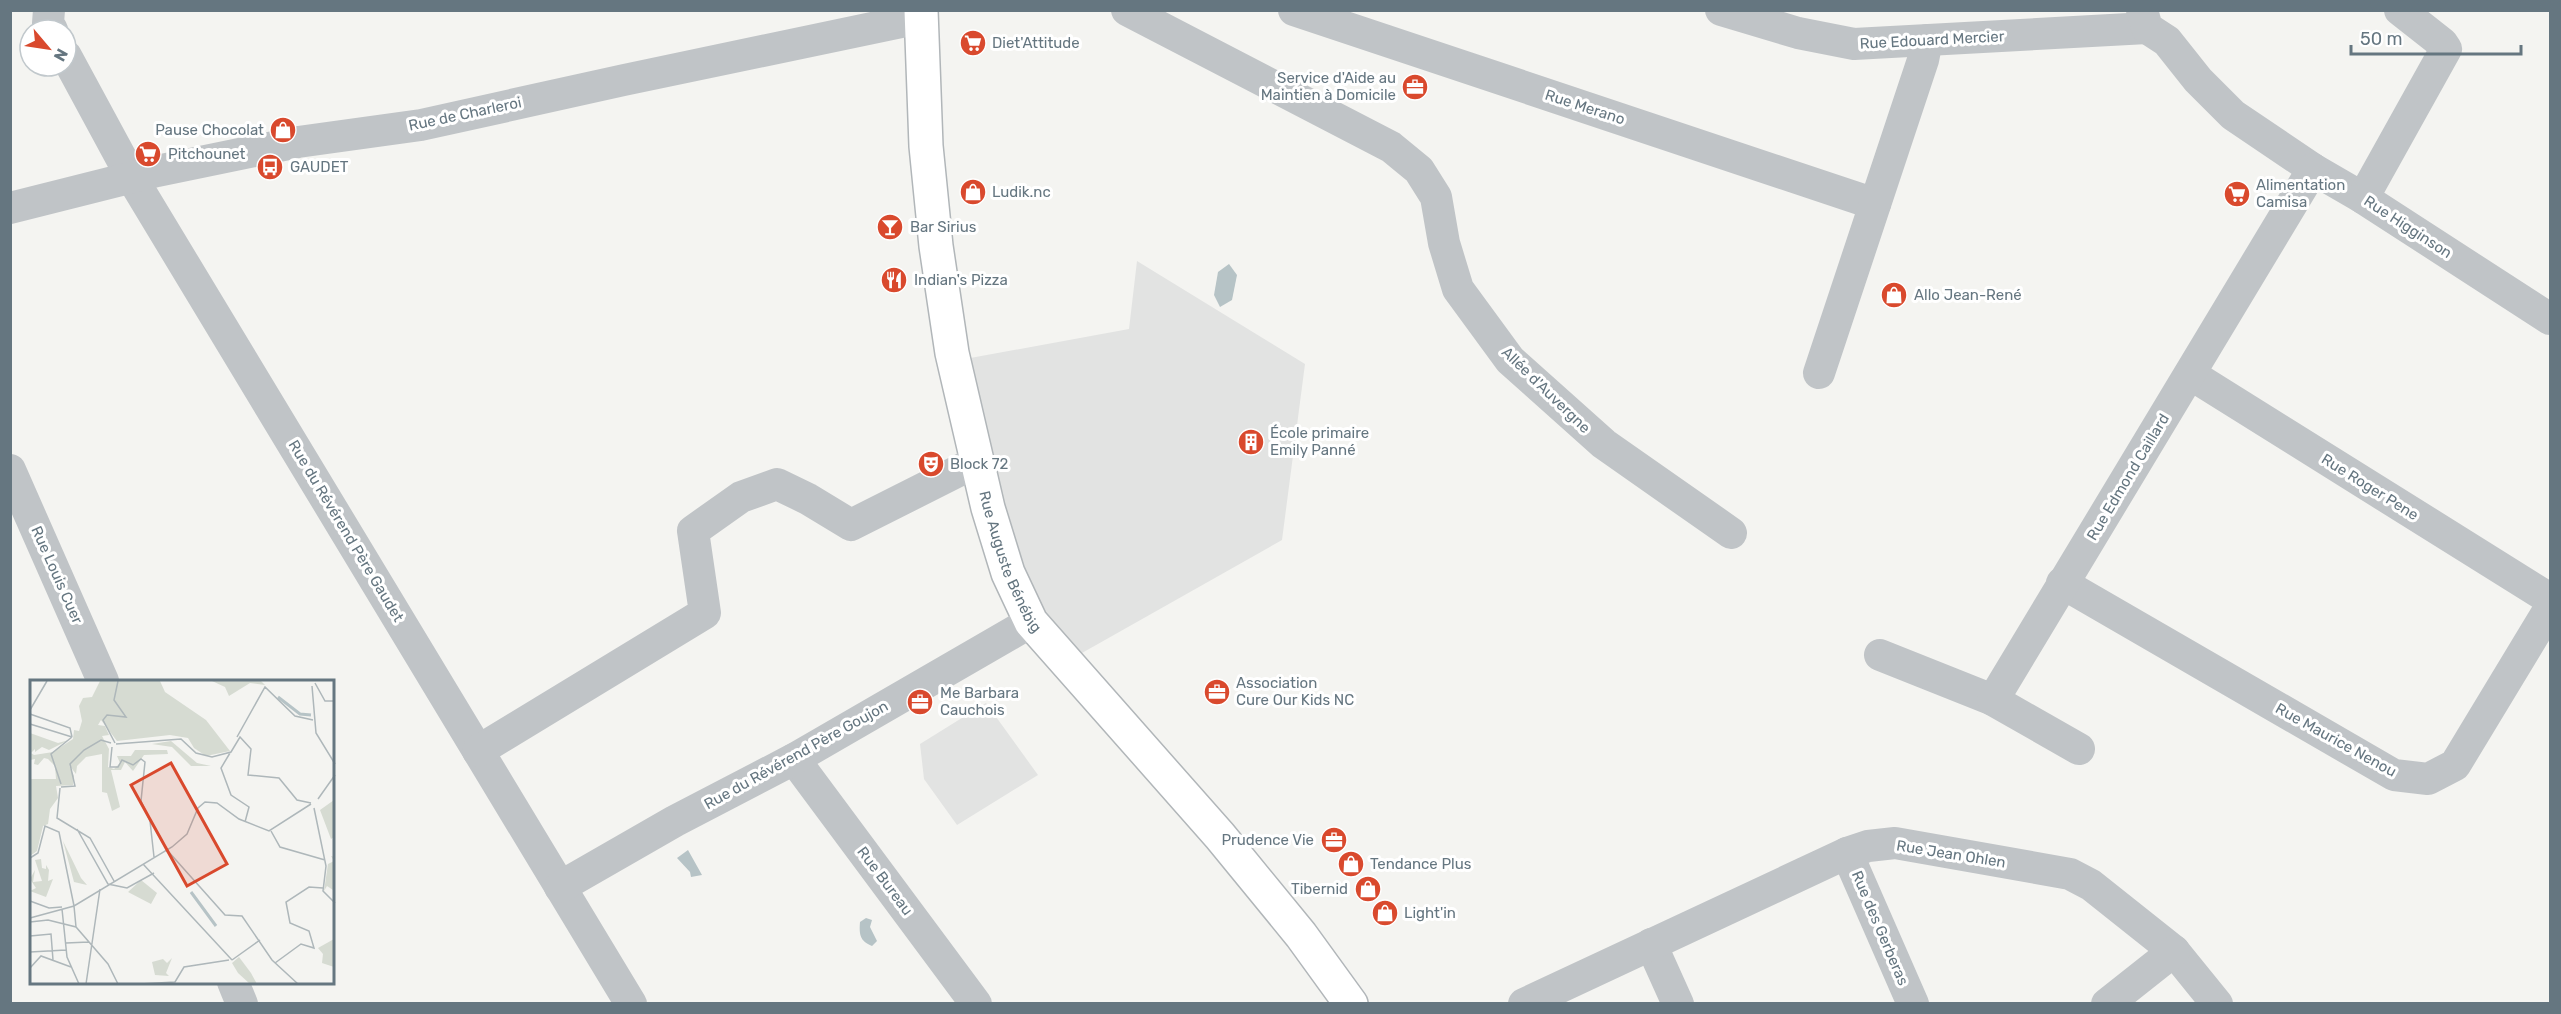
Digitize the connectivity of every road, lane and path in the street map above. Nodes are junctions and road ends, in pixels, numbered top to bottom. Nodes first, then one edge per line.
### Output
1 (1127, 10) edge
2 (1294, 10) edge
3 (1721, 10) edge
4 (2400, 10) edge
5 (920, 14) edge
6 (2145, 19) edge
7 (1927, 40) junction
8 (78, 78) edge
9 (2313, 169) junction
10 (132, 178) junction
11 (2363, 198) junction
12 (1875, 204) junction
13 (10, 208) edge
14 (2550, 319) edge
15 (1819, 373) dead end
16 (2190, 374) junction
17 (978, 461) junction
18 (10, 470) edge
19 (1731, 533) dead end
20 (2062, 583) junction
21 (2550, 599) edge
22 (2550, 608) edge
23 (1031, 622) junction
24 (1880, 655) dead end
25 (103, 680) edge
26 (1994, 700) junction
27 (2079, 749) dead end
28 (478, 751) junction
29 (794, 759) junction
30 (1847, 853) junction
31 (560, 887) junction
32 (1651, 944) junction
33 (2174, 951) junction
34 (234, 984) edge
35 (242, 1004) edge
36 (631, 1004) edge
37 (976, 1004) edge
38 (1351, 1004) edge
39 (1524, 1004) edge
40 (1678, 1004) edge
41 (1912, 1004) edge
42 (2107, 1004) edge
43 (2217, 1004) edge

1 - 19 street, Allée d'Auvergne
2 - 12 street, Rue Merano
3 - 7 street, Rue Edouard Mercier
4 - 11 street
5 - 10 street, Rue de Charleroi
5 - 17 main road, Rue Auguste Bénébig
6 - 7 street, Rue Edouard Mercier
6 - 9 street, Rue Higginson
7 - 12 street
8 - 10 street, Rue du Révérend Père Gaudet
9 - 11 street, Rue Higginson
9 - 16 street, Rue Edmond Caillard
10 - 13 street, Rue de Charleroi
10 - 28 street, Rue du Révérend Père Gaudet
11 - 14 street, Rue Higginson
12 - 15 street
16 - 20 street, Rue Edmond Caillard
16 - 21 street, Rue Roger Pene
17 - 23 main road, Rue Auguste Bénébig
17 - 28 street
18 - 25 street, Rue Louis Cuer
20 - 22 street, Rue Maurice Nenou
20 - 26 street, Rue Edmond Caillard
23 - 29 street, Rue du Révérend Père Goujon
23 - 38 main road, Rue Auguste Bénébig
24 - 26 street
26 - 27 street
28 - 31 street, Rue du Révérend Père Gaudet
29 - 31 street, Rue du Révérend Père Goujon
29 - 37 street, Rue Bureau
30 - 32 street, Rue Jean Ohlen
30 - 33 street, Rue Jean Ohlen
30 - 41 street, Rue des Gerberas
31 - 36 street, Rue du Révérend Père Gaudet
32 - 39 street, Rue Jean Ohlen
32 - 40 street
33 - 42 street
33 - 43 street, Rue Jean Ohlen
34 - 35 street

